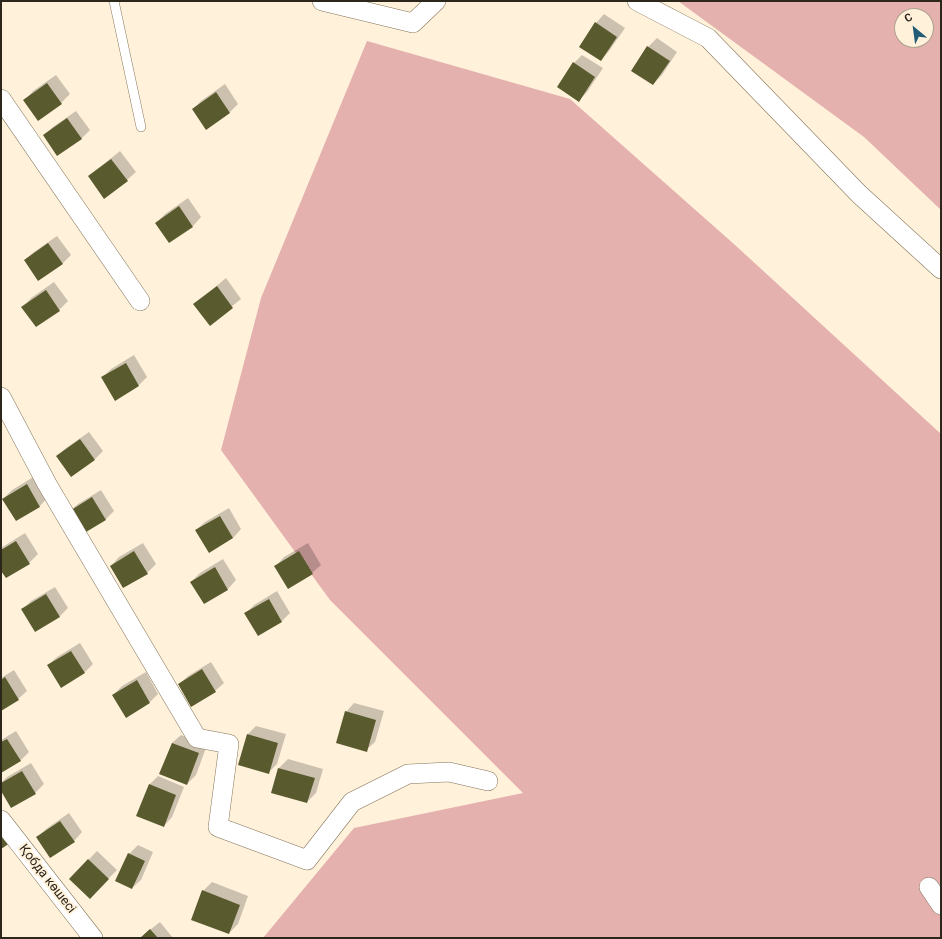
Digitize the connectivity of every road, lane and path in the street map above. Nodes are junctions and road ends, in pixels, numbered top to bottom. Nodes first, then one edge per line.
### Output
1 (114, 1) edge
2 (322, 1) edge
3 (436, 1) edge
4 (637, 1) edge
5 (1, 99) edge
6 (141, 127) dead end
7 (941, 269) edge
8 (140, 301) dead end
9 (1, 397) edge
10 (488, 781) dead end
11 (1, 820) edge
12 (928, 887) dead end
13 (941, 905) edge
14 (93, 938) edge

1 - 6 lane
2 - 3 street
4 - 7 street
5 - 8 street
9 - 10 street
11 - 14 street, Қобда көшесі
12 - 13 street

